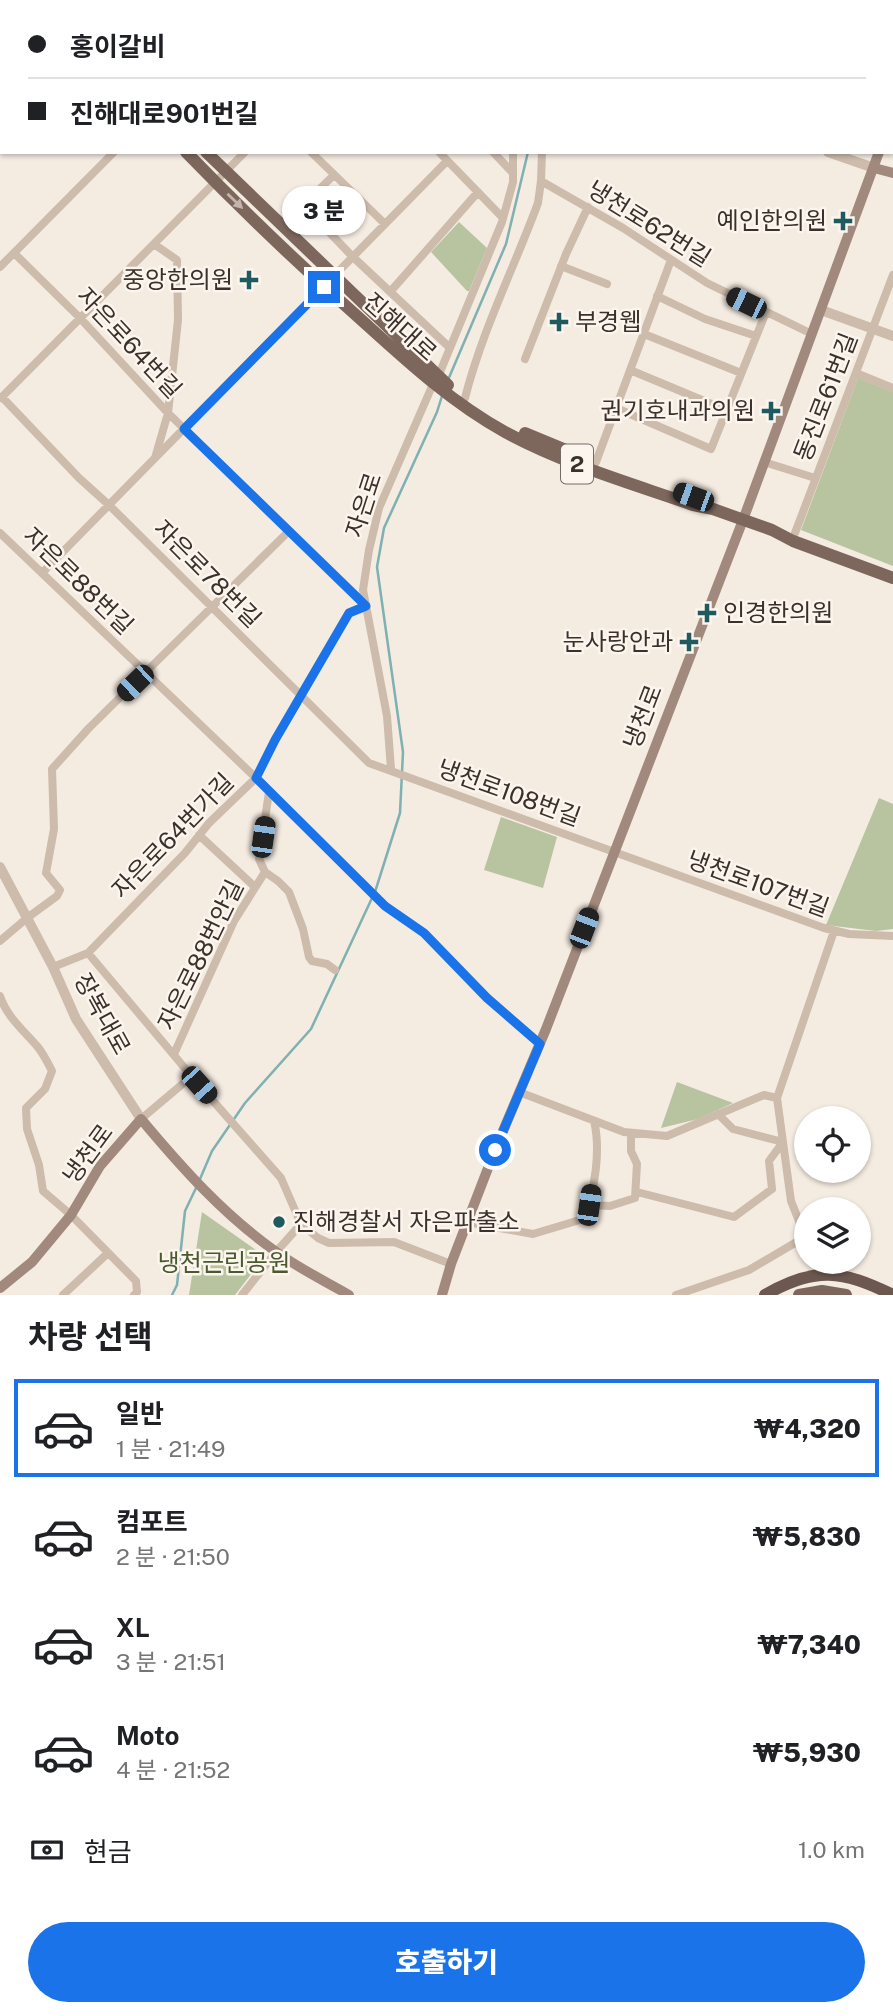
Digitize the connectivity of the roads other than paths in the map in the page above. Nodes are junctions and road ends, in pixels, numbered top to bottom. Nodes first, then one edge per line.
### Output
1 (112, 154) edge
2 (188, 154) edge
3 (208, 154) edge
4 (243, 154) edge
5 (313, 154) edge
6 (441, 154) edge
7 (495, 154) edge
8 (513, 154) edge
9 (542, 154) edge
10 (834, 154) edge
11 (878, 154) edge
12 (447, 161) junction
13 (874, 168) junction
14 (226, 172) junction
15 (513, 173) junction
16 (893, 173) edge
17 (334, 174) junction
18 (541, 181) junction
19 (215, 182) junction
20 (478, 192) junction
21 (587, 207) junction
22 (503, 218) junction
23 (385, 224) junction
24 (154, 244) junction
25 (14, 253) junction
26 (353, 257) junction
27 (671, 260) junction
28 (0, 267) edge
29 (561, 267) junction
30 (893, 275) edge
31 (335, 276) junction
32 (607, 284) dead end
33 (891, 285) edge
34 (324, 287) junction
35 (390, 292) junction
36 (657, 296) junction
37 (821, 310) junction
38 (765, 312) junction
39 (80, 318) junction
40 (873, 328) junction
41 (644, 334) junction
42 (812, 334) junction
43 (756, 336) junction
44 (893, 336) edge
45 (449, 347) junction
46 (525, 359) dead end
47 (630, 370) junction
48 (741, 373) junction
49 (856, 373) junction
50 (437, 381) junction
51 (893, 388) edge
52 (457, 395) junction
53 (1, 398) edge
54 (616, 408) junction
55 (726, 410) junction
56 (168, 413) junction
57 (184, 429) junction
58 (155, 459) junction
59 (596, 462) junction
60 (764, 462) junction
61 (816, 478) junction
62 (110, 505) junction
63 (713, 509) junction
64 (743, 520) junction
65 (772, 530) junction
66 (289, 531) junction
67 (794, 533) junction
68 (0, 534) edge
69 (893, 570) edge
70 (42, 573) junction
71 (893, 578) edge
72 (366, 606) junction
73 (212, 607) junction
74 (146, 673) junction
75 (302, 696) junction
76 (391, 769) junction
77 (256, 778) junction
78 (269, 792) junction
79 (199, 835) junction
80 (614, 852) junction
81 (0, 867) edge
82 (265, 872) junction
83 (255, 887) junction
84 (27, 918) junction
85 (834, 931) junction
86 (893, 936) edge
87 (0, 941) edge
88 (88, 953) junction
89 (53, 967) junction
90 (335, 970) dead end
91 (0, 996) edge
92 (540, 1044) junction
93 (174, 1055) junction
94 (192, 1076) junction
95 (519, 1093) junction
96 (777, 1098) junction
97 (718, 1114) junction
98 (141, 1119) junction
99 (594, 1121) junction
100 (631, 1133) junction
101 (783, 1142) junction
102 (772, 1189) junction
103 (789, 1189) junction
104 (636, 1195) junction
105 (589, 1205) junction
106 (794, 1209) edge
107 (71, 1215) junction
108 (467, 1222) junction
109 (301, 1224) junction
110 (794, 1246) edge
111 (108, 1252) junction
112 (275, 1252) junction
113 (451, 1264) junction
114 (0, 1288) edge
115 (893, 1294) edge
116 (63, 1295) edge
117 (134, 1295) edge
118 (242, 1295) edge
119 (349, 1295) edge
120 (442, 1295) edge
121 (676, 1295) edge
122 (765, 1295) edge
123 (799, 1295) edge
124 (846, 1295) edge

1 - 25 street
2 - 19 main road, 진해대로 / 2
3 - 14 main road, 진해대로 / 2
4 - 14 street
5 - 17 street
6 - 12 street
7 - 15 street
8 - 15 street, 자은로
9 - 18 street
10 - 13 street
11 - 13 main road, 냉천로
12 - 20 street
12 - 23 street
13 - 16 main road
13 - 37 main road, 냉천로
14 - 19 street
14 - 31 main road, 진해대로 / 2
15 - 22 street, 자은로
17 - 23 street
17 - 26 street
18 - 21 street, 냉천로62번길
18 - 52 street
19 - 24 street
19 -> 34 main road, 진해대로 / 2
20 - 22 street
20 - 35 street
21 - 27 street, 냉천로62번길
21 - 29 street
22 - 45 street, 자은로
23 - 26 street
24 - 39 street
24 - 56 street
25 - 28 street
25 - 39 street, 자은로64번길
26 - 31 street
26 - 35 street
27 - 36 street
27 - 38 street, 냉천로62번길
29 - 32 street
29 - 46 street
30 - 33 street, 동진로61번길
31 - 34 street
31 - 50 main road, 진해대로 / 2
33 - 40 street, 동진로61번길
34 - 50 main road, 진해대로 / 2
34 - 57 street
35 - 45 street
36 - 41 street
36 - 43 street
37 - 40 street
37 - 42 main road, 냉천로
38 - 42 street, 냉천로62번길
38 - 43 street
39 - 53 street
39 - 56 street, 자은로64번길
40 - 44 street
40 - 49 street, 동진로61번길
41 - 47 street
41 - 48 street
42 - 60 main road, 냉천로
43 - 48 street
45 - 50 street, 자은로
47 - 54 street
47 - 55 street
48 - 55 street
49 - 51 street
49 - 61 street, 동진로61번길
50 - 52 main road, 2
50 - 72 street, 자은로
52 - 59 main road, 2
52 - 63 main road, 2
53 - 62 street, 자은로78번길
54 - 55 street
54 - 59 street
56 - 57 street, 자은로64번길
56 - 58 street
57 - 58 street
57 - 66 street, 자은로64번길
58 - 62 street
59 - 63 main road, 2
60 - 61 street
60 - 64 main road, 냉천로
61 - 67 street, 동진로61번길
62 - 70 street
62 - 73 street, 자은로78번길
63 - 64 main road, 2
64 - 65 main road, 2
64 - 80 main road, 냉천로
65 - 67 main road, 2
65 - 71 main road, 2
66 - 72 street, 자은로64번길
66 - 73 street
67 - 69 main road, 2
68 - 70 street, 자은로88번길
70 - 74 street, 자은로88번길
72 - 75 street, 자은로64번가길
72 - 76 street, 자은로
73 - 74 street
73 - 75 street, 자은로78번길
74 - 77 street, 자은로88번길
74 - 84 street
75 - 76 street, 자은로78번길
75 - 77 street, 자은로64번가길
76 - 80 street, 냉천로108번길
77 - 78 street, 자은로88번길
77 - 79 street, 자은로64번가길
78 - 82 street, 자은로88번안길
78 - 92 street, 자은로88번길
79 - 83 street
79 - 88 street, 자은로64번가길
80 - 85 street, 냉천로107번길
80 - 92 main road, 냉천로
81 - 84 street, 장복대로
82 - 83 street, 자은로88번안길
82 - 90 street
83 - 93 street, 자은로88번안길
84 - 87 street
84 - 89 street, 장복대로
85 - 86 street, 냉천로107번길
85 - 96 street
88 - 89 street, 자은로64번가길
88 - 93 street
89 - 98 street, 장복대로
91 - 107 street
92 - 95 main road, 냉천로
93 - 94 street
94 - 98 street
94 - 109 street
95 - 99 street
95 - 108 main road, 냉천로
96 - 97 street
96 - 101 street
97 - 100 street
97 - 101 street
98 - 107 main road, 냉천로
98 - 112 main road, 장복대로
99 - 100 street
99 - 105 street
100 - 104 street
101 - 102 street
101 - 103 street
102 - 103 street
102 - 104 street
103 - 106 street
104 - 105 street
105 - 108 street
107 - 111 street, 냉천로
107 - 114 main road, 냉천로
108 - 113 main road, 냉천로
109 - 112 street
109 - 113 street
110 - 121 street
111 - 116 street
111 - 117 street, 냉천로
112 - 118 street
112 - 119 main road
113 - 120 main road, 냉천로
115 - 122 highway
123 - 124 main road

